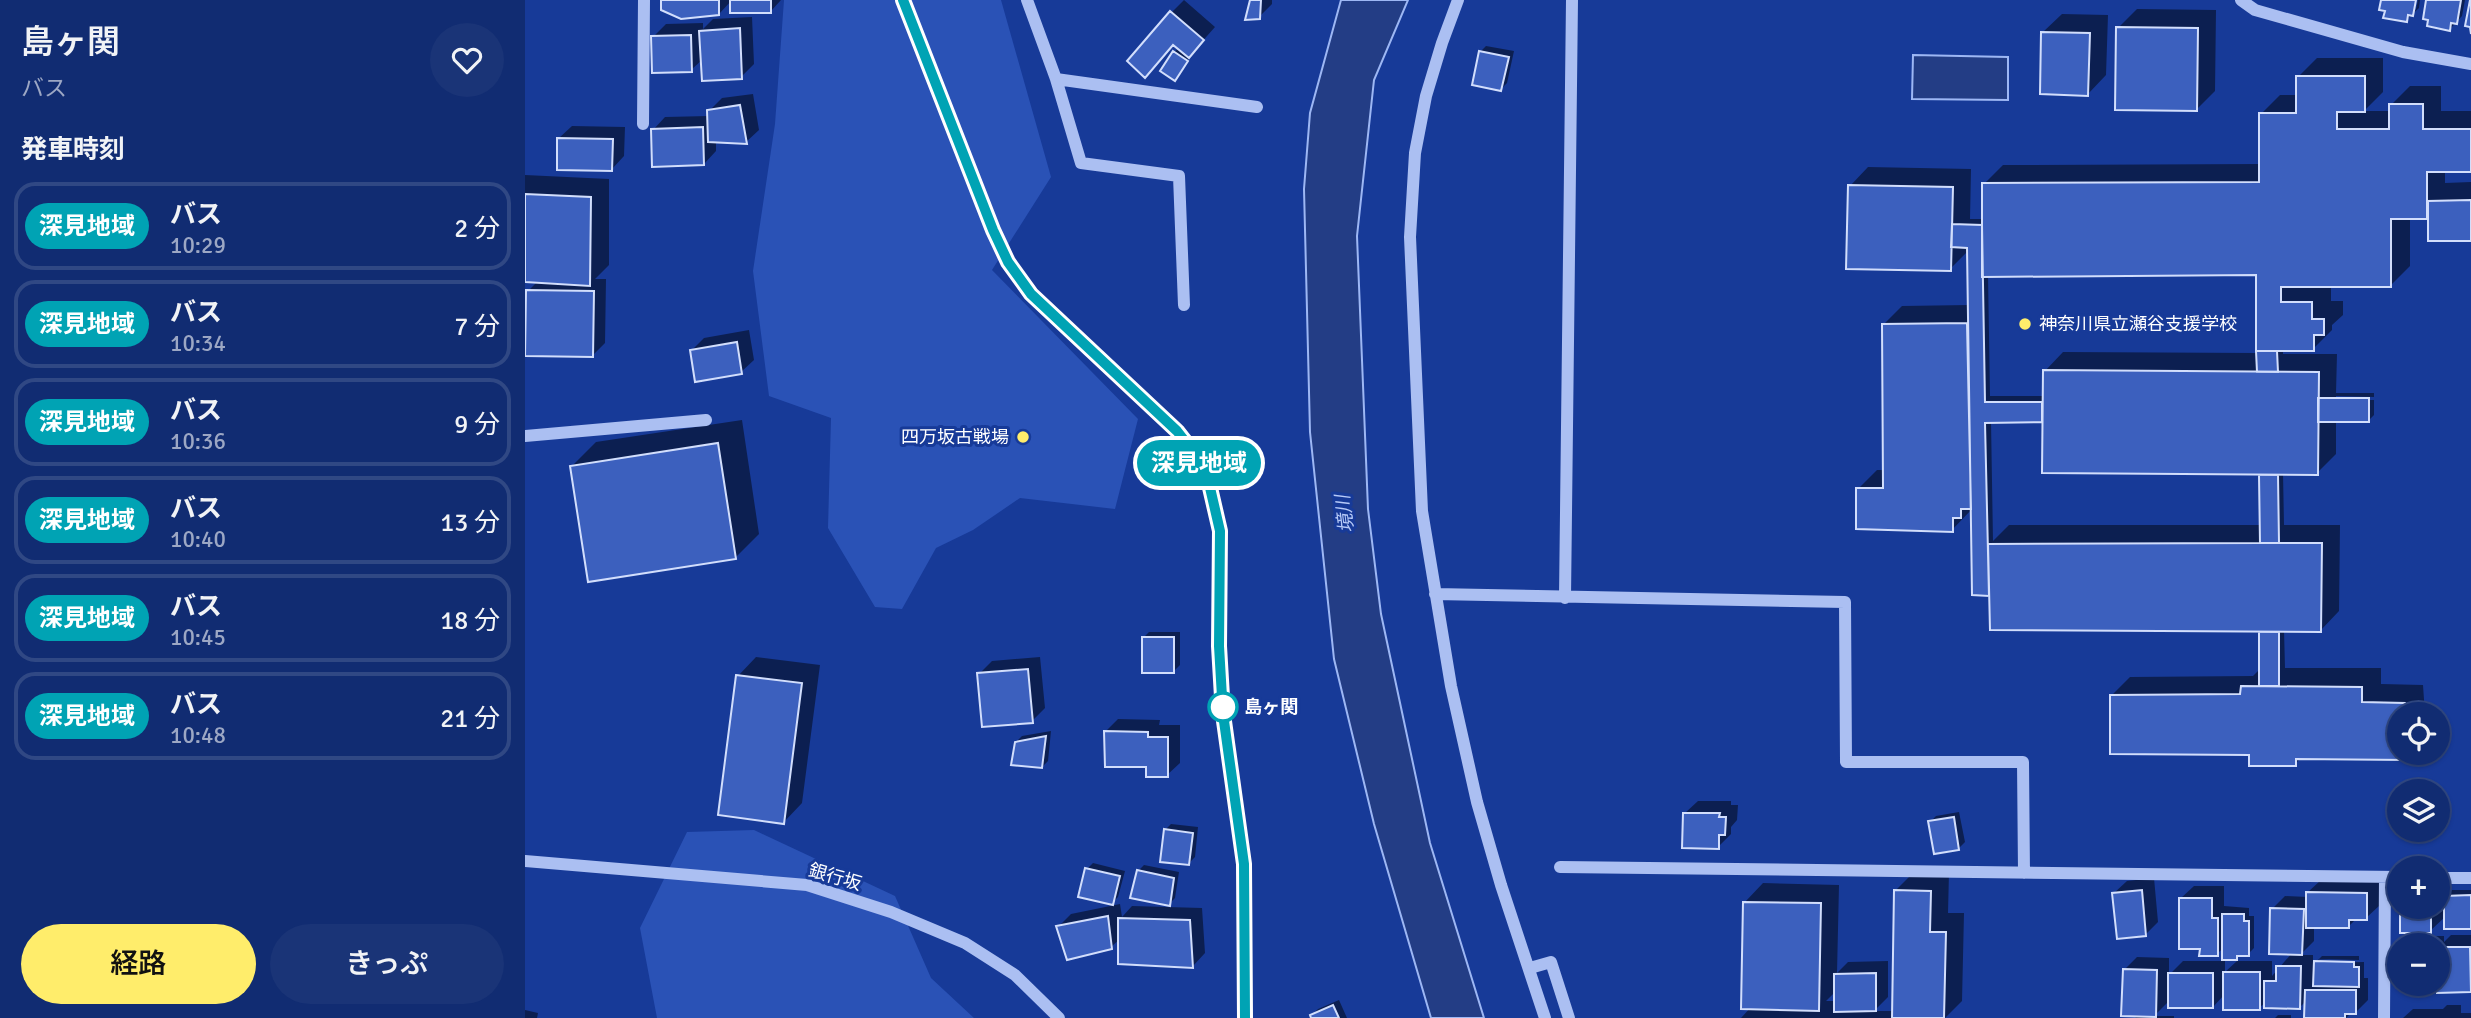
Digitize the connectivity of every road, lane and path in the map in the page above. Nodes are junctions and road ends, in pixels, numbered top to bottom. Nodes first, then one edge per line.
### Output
1 (644, 0) edge
2 (903, 0) edge
3 (1027, 0) edge
4 (1458, 0) edge
5 (1572, 0) edge
6 (2241, 0) edge
7 (2471, 64) edge
8 (1056, 79) junction
9 (1257, 107) dead end
10 (643, 124) dead end
11 (1184, 305) dead end
12 (706, 420) dead end
13 (525, 436) edge
14 (1434, 594) junction
15 (1565, 598) junction
16 (525, 861) edge
17 (1560, 867) dead end
18 (2024, 873) junction
19 (2385, 877) joint
20 (2450, 878) edge
21 (2471, 878) edge
22 (1529, 968) junction
23 (1059, 1018) edge
24 (1245, 1018) edge
25 (1545, 1018) edge
26 (1569, 1018) edge
27 (2384, 1018) edge

1 - 10 street
2 - 24 street
3 - 8 street
4 - 14 street
5 - 15 street
6 - 7 street
8 - 9 street
8 - 11 street
12 - 13 street
14 - 15 street
14 - 22 street
15 - 18 street
16 - 23 street, 銀行坂
17 - 18 street
18 - 19 street
19 - 27 street
20 - 21 street
22 - 25 street
22 - 26 street

